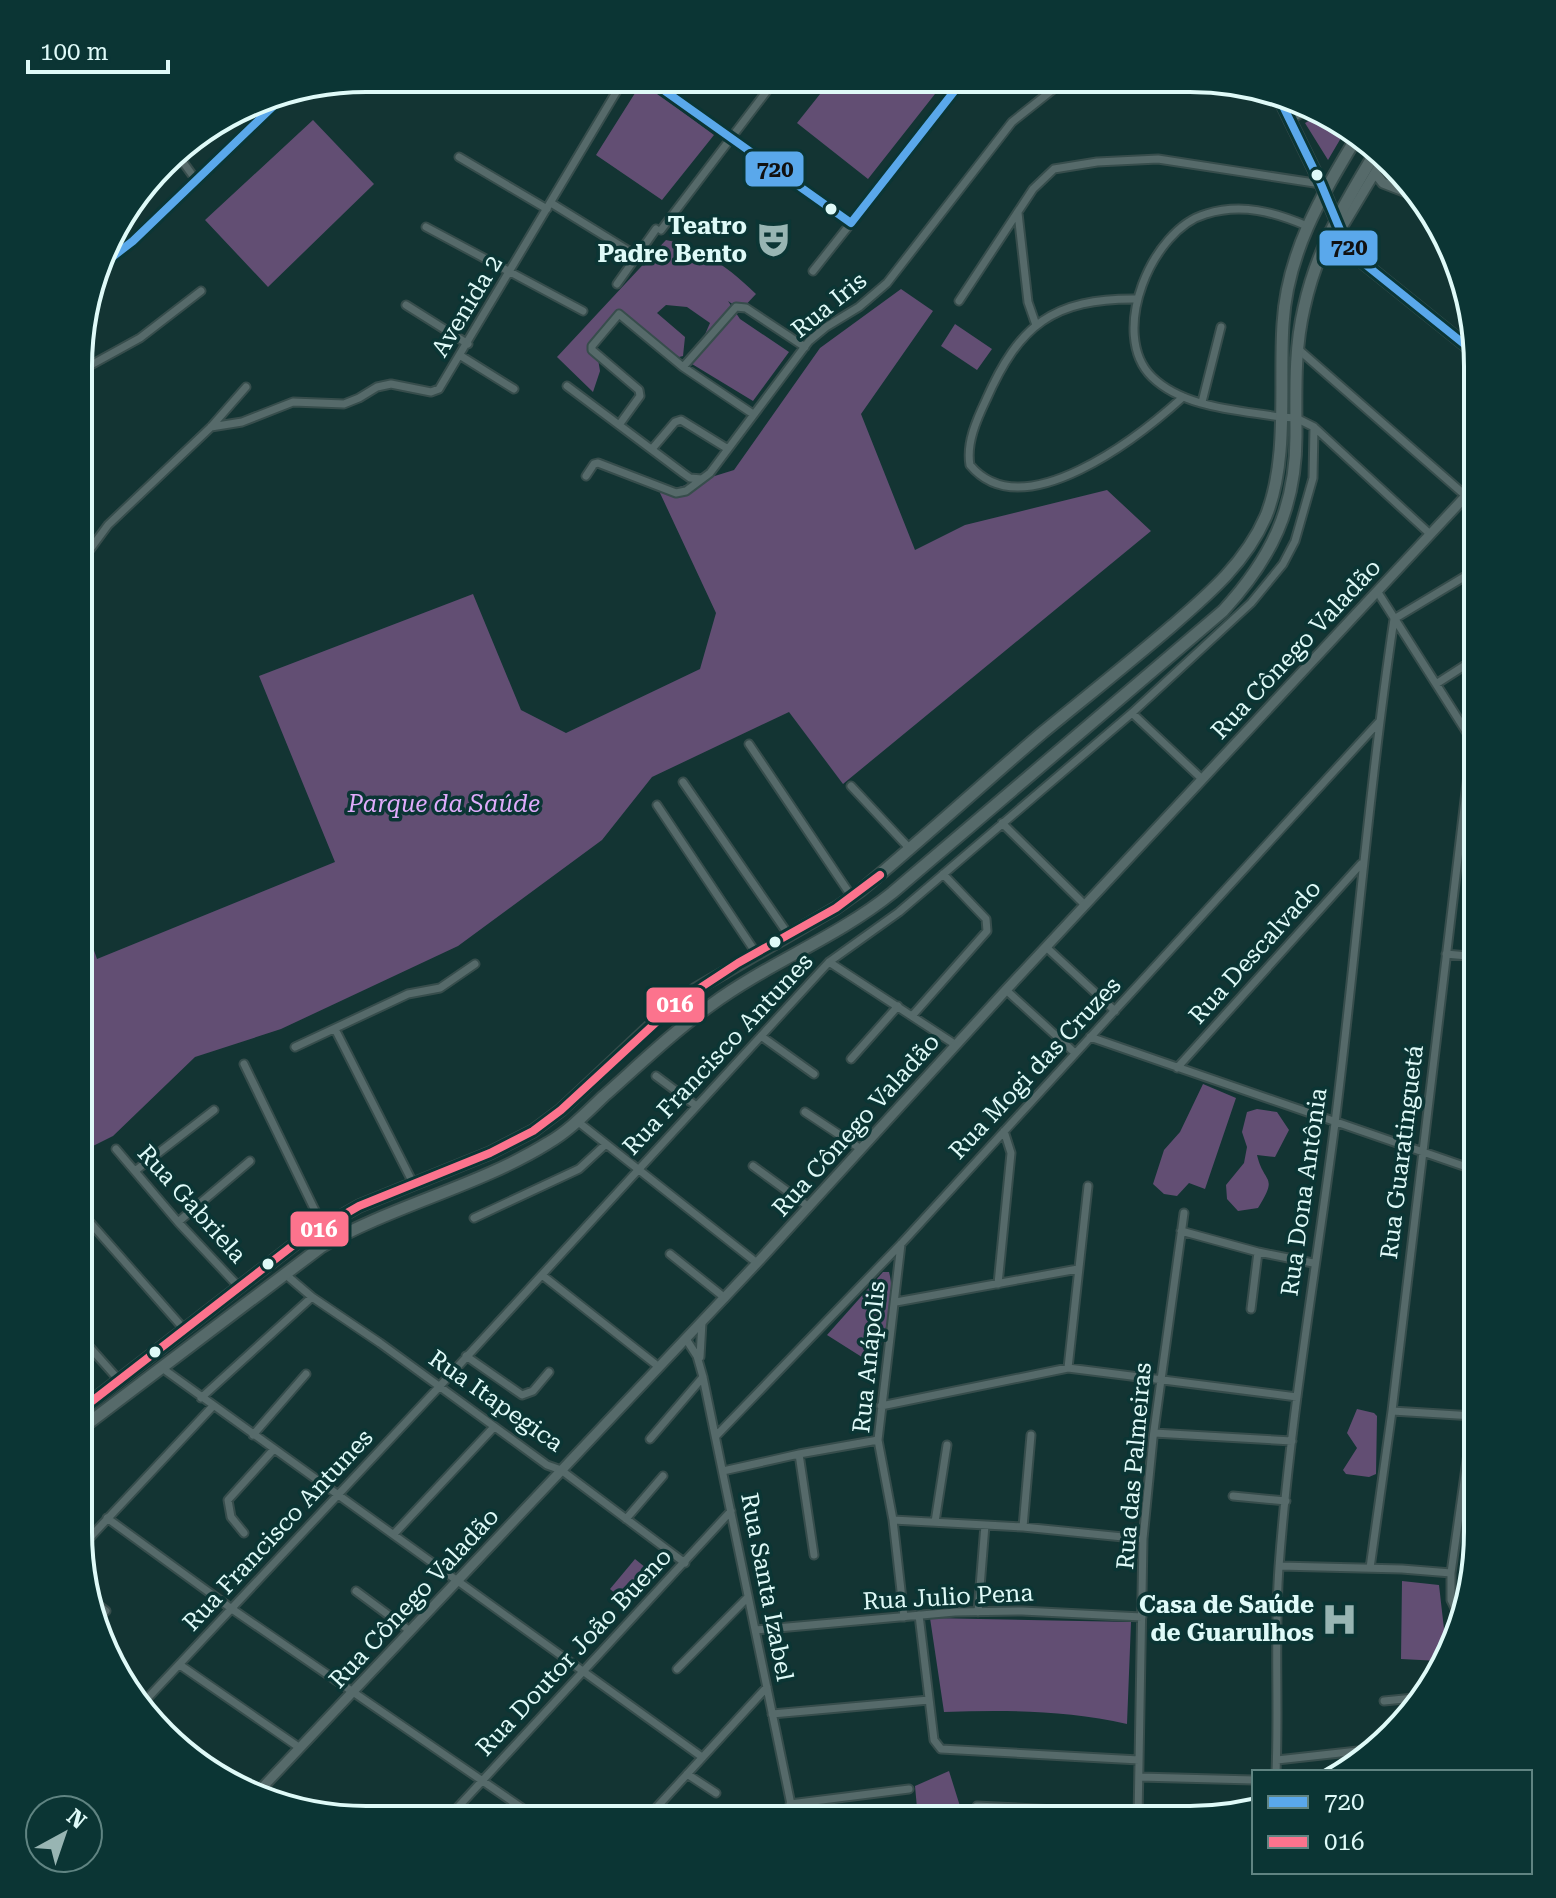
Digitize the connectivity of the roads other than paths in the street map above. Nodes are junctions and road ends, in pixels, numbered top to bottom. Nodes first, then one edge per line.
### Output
1 (953, 92) edge
2 (1050, 92) edge
3 (616, 93) edge
4 (667, 93) edge
5 (766, 93) edge
6 (1284, 109) edge
7 (268, 111) edge
8 (1297, 114) edge
9 (1289, 119) junction
10 (731, 140) junction
11 (1351, 145) edge
12 (459, 157) dead end
13 (1371, 160) edge
14 (183, 162) edge
15 (1378, 167) edge
16 (1375, 173) junction
17 (196, 180) junction
18 (1322, 187) junction
19 (1399, 189) edge
20 (549, 206) junction
21 (1018, 213) junction
22 (851, 223) junction
23 (1337, 225) junction
24 (1307, 226) junction
25 (426, 227) dead end
26 (117, 254) edge
27 (637, 256) junction
28 (813, 271) dead end
29 (510, 272) junction
30 (617, 284) dead end
31 (201, 291) dead end
32 (1137, 299) junction
33 (959, 301) dead end
34 (406, 305) dead end
35 (583, 311) dead end
36 (1036, 325) junction
37 (1221, 327) dead end
38 (1463, 342) edge
39 (468, 344) junction
40 (805, 347) junction
41 (1298, 349) junction
42 (461, 356) junction
43 (92, 364) edge
44 (683, 367) junction
45 (567, 386) dead end
46 (246, 387) dead end
47 (514, 389) dead end
48 (1183, 397) junction
49 (1202, 402) junction
50 (753, 414) junction
51 (1280, 417) junction
52 (1296, 418) junction
53 (619, 425) junction
54 (211, 427) junction
55 (1314, 427) junction
56 (1328, 440) junction
57 (652, 449) junction
58 (728, 449) junction
59 (1314, 450) junction
60 (586, 476) dead end
61 (702, 479) junction
62 (1464, 494) edge
63 (1464, 498) edge
64 (1430, 534) junction
65 (92, 547) edge
66 (1464, 577) dead end
67 (1377, 591) junction
68 (1394, 619) junction
69 (1464, 666) edge
70 (1436, 684) junction
71 (1132, 713) junction
72 (1378, 723) junction
73 (1464, 728) edge
74 (749, 744) dead end
75 (1202, 779) junction
76 (683, 782) dead end
77 (851, 786) dead end
78 (977, 791) junction
79 (657, 805) dead end
80 (992, 809) junction
81 (1464, 810) edge
82 (1002, 823) junction
83 (910, 849) junction
84 (1362, 863) junction
85 (943, 874) junction
86 (852, 897) junction
87 (1085, 905) junction
88 (788, 934) junction
89 (1046, 947) junction
90 (756, 953) junction
91 (1446, 954) junction
92 (1464, 956) edge
93 (829, 962) junction
94 (475, 964) dead end
95 (1006, 990) junction
96 (898, 1006) junction
97 (1115, 1011) junction
98 (912, 1016) junction
99 (335, 1029) junction
100 (761, 1036) junction
101 (1090, 1037) junction
102 (956, 1045) junction
103 (295, 1047) dead end
104 (1075, 1053) junction
105 (851, 1059) dead end
106 (244, 1064) dead end
107 (1177, 1068) junction
108 (814, 1074) dead end
109 (656, 1076) dead end
110 (695, 1105) junction
111 (214, 1110) dead end
112 (805, 1112) dead end
113 (577, 1121) junction
114 (1335, 1123) junction
115 (1004, 1131) junction
116 (606, 1144) junction
117 (116, 1149) dead end
118 (861, 1149) junction
119 (1422, 1153) junction
120 (250, 1161) dead end
121 (753, 1166) dead end
122 (1463, 1166) edge
123 (639, 1170) junction
124 (135, 1171) junction
125 (413, 1183) junction
126 (1088, 1186) dead end
127 (809, 1207) junction
128 (1184, 1213) dead end
129 (474, 1218) dead end
130 (178, 1222) junction
131 (92, 1225) edge
132 (322, 1225) junction
133 (1181, 1231) junction
134 (901, 1244) junction
135 (1258, 1252) junction
136 (670, 1254) dead end
137 (757, 1263) junction
138 (1313, 1263) junction
139 (1078, 1269) junction
140 (285, 1274) junction
141 (542, 1275) junction
142 (998, 1284) junction
143 (238, 1286) junction
144 (312, 1297) junction
145 (725, 1298) junction
146 (896, 1302) junction
147 (1251, 1309) dead end
148 (702, 1322) junction
149 (184, 1329) junction
150 (686, 1339) junction
151 (92, 1350) edge
152 (466, 1356) junction
153 (700, 1363) junction
154 (659, 1367) junction
155 (162, 1368) junction
156 (1068, 1368) junction
157 (549, 1372) dead end
158 (306, 1374) dead end
159 (703, 1377) junction
160 (118, 1379) junction
161 (1161, 1379) junction
162 (439, 1387) junction
163 (1297, 1397) junction
164 (201, 1398) junction
165 (92, 1400) edge
166 (213, 1406) junction
167 (881, 1406) junction
168 (1392, 1411) junction
169 (1463, 1415) edge
170 (92, 1420) edge
171 (494, 1427) junction
172 (1154, 1433) junction
173 (253, 1435) junction
174 (1031, 1435) dead end
175 (716, 1436) junction
176 (650, 1439) dead end
177 (878, 1440) junction
178 (1292, 1441) junction
179 (947, 1445) dead end
180 (274, 1449) junction
181 (799, 1454) junction
182 (561, 1470) junction
183 (723, 1471) junction
184 (663, 1476) dead end
185 (1463, 1491) edge
186 (338, 1494) junction
187 (1233, 1496) dead end
188 (1286, 1501) junction
189 (731, 1511) junction
190 (107, 1518) junction
191 (626, 1519) junction
192 (893, 1520) junction
193 (935, 1522) junction
194 (985, 1525) junction
195 (1023, 1527) junction
196 (244, 1533) dead end
197 (394, 1534) junction
198 (92, 1535) edge
199 (1143, 1539) junction
200 (814, 1555) dead end
201 (685, 1563) junction
202 (1279, 1566) junction
203 (1370, 1568) junction
204 (1451, 1573) junction
205 (459, 1580) junction
206 (356, 1591) dead end
207 (748, 1597) junction
208 (1453, 1605) edge
209 (103, 1609) edge
210 (232, 1609) junction
211 (106, 1611) dead end
212 (978, 1612) junction
213 (919, 1615) junction
214 (904, 1617) junction
215 (1142, 1617) junction
216 (755, 1630) junction
217 (410, 1631) junction
218 (180, 1665) junction
219 (677, 1669) dead end
220 (583, 1671) junction
221 (767, 1687) junction
222 (354, 1691) junction
223 (148, 1698) edge
224 (1407, 1699) edge
225 (929, 1700) junction
226 (1384, 1701) dead end
227 (772, 1714) junction
228 (300, 1748) junction
229 (1353, 1752) edge
230 (702, 1757) junction
231 (1139, 1760) junction
232 (1277, 1760) junction
233 (1276, 1770) edge
234 (687, 1774) junction
235 (1139, 1777) junction
236 (483, 1779) junction
237 (1252, 1780) edge
238 (264, 1786) edge
239 (909, 1789) dead end
240 (716, 1793) dead end
241 (790, 1804) joint
242 (460, 1805) edge
243 (519, 1805) edge
244 (659, 1805) edge
245 (1138, 1805) edge

1 - 22 street
2 - 40 street, Rua Iris
3 - 20 street, Avenida 2
4 - 10 street
5 - 10 street
6 - 9 main road
7 - 17 street
8 - 9 street
9 - 18 main road
10 - 22 street
10 - 27 street
11 - 18 main road
12 - 20 street
13 - 23 main road
14 - 17 street
15 - 16 street
16 - 19 street
16 - 23 street
17 - 26 street
18 - 21 street
18 - 23 main road
18 - 24 main road
20 - 27 street
20 - 29 street, Avenida 2
21 - 33 street
21 - 36 street
22 - 28 street
23 - 38 main road
23 - 41 main road
24 - 32 street
24 - 51 main road
25 - 29 street
27 - 30 street
29 - 35 street
29 - 39 street, Avenida 2
31 - 43 street
32 - 36 street
32 - 48 street
34 - 39 street
36 - 48 street
37 - 49 street
39 - 42 street, Avenida 2
40 - 44 street
40 - 50 street, Rua Iris
41 - 52 main road
41 - 62 street
42 - 47 street
42 - 54 street, Avenida 2
44 - 50 street
44 - 53 street
45 - 53 street
46 - 54 street
48 - 49 street
49 - 51 street
50 - 58 street, Rua Iris
51 - 52 street
51 - 78 main road
52 - 55 street
52 - 80 main road
53 - 57 street
54 - 65 street
55 - 56 street
55 - 59 street, Rua Francisco Antunes
56 - 59 street
56 - 64 street
57 - 58 street
57 - 61 street
58 - 61 street, Rua Iris
59 - 71 street, Rua Francisco Antunes
60 - 61 street
63 - 64 street, Rua Cônego Valadão
64 - 67 street, Rua Cônego Valadão
66 - 68 street
67 - 68 street
67 - 75 street, Rua Cônego Valadão
68 - 70 street
68 - 72 street, Rua Dona Antônia
69 - 70 street
70 - 73 street
71 - 75 street
71 - 82 street, Rua Francisco Antunes
72 - 84 street, Rua Dona Antônia
72 - 97 street, Rua Mogi das Cruzes
74 - 86 street
75 - 87 street, Rua Cônego Valadão
76 - 88 street
77 - 83 street
78 - 80 main road
78 - 83 main road
79 - 90 street
80 - 113 main road
81 - 91 street, Rua Guaratinguetá
82 - 85 street, Rua Francisco Antunes
82 - 87 street
83 - 86 main road
84 - 107 street, Rua Descalvado
84 - 114 street, Rua Dona Antônia
85 - 93 street, Rua Francisco Antunes
85 - 98 street
86 - 88 main road
87 - 89 street, Rua Cônego Valadão
88 - 90 main road
89 - 95 street, Rua Cônego Valadão
89 - 97 street
90 - 125 main road
91 - 92 street
91 - 119 street, Rua Guaratinguetá
93 - 96 street
93 - 100 street, Rua Francisco Antunes
94 - 99 street
95 - 102 street, Rua Cônego Valadão
95 - 104 street
96 - 98 street
96 - 105 street
97 - 101 street, Rua Mogi das Cruzes
98 - 102 street
99 - 103 street
99 - 125 street
100 - 108 street
100 - 110 street, Rua Francisco Antunes
101 - 104 street, Rua Mogi das Cruzes
101 - 107 street
102 - 118 street, Rua Cônego Valadão
104 - 115 street, Rua Mogi das Cruzes
106 - 132 street
107 - 114 street
109 - 110 street
110 - 123 street, Rua Francisco Antunes
111 - 124 street
112 - 118 street
113 - 116 street
113 - 140 main road
114 - 119 street
114 - 138 street, Rua Dona Antônia
115 - 134 street, Rua Mogi das Cruzes
115 - 142 street
116 - 123 street
116 - 129 street
117 - 124 street, Rua Gabriela
118 - 127 street, Rua Cônego Valadão
119 - 122 street
119 - 168 street, Rua Guaratinguetá
120 - 130 street
121 - 127 street
123 - 137 street
123 - 141 street, Rua Francisco Antunes
124 - 130 street, Rua Gabriela
125 - 132 main road
126 - 139 street
127 - 137 street, Rua Cônego Valadão
128 - 133 street, Rua das Palmeiras
130 - 143 street, Rua Gabriela
131 - 149 street
132 - 143 main road
133 - 135 street
133 - 161 street, Rua das Palmeiras
134 - 146 street, Rua Anápolis
134 - 175 street, Rua Mogi das Cruzes
135 - 138 street
135 - 147 street
136 - 145 street
137 - 145 street, Rua Cônego Valadão
138 - 163 street, Rua Dona Antônia
139 - 142 street
139 - 156 street
140 - 144 street, Rua Itapegica
140 - 155 main road
141 - 152 street, Rua Francisco Antunes
141 - 154 street
142 - 146 street
143 - 149 main road
144 - 162 street, Rua Itapegica
144 - 164 street
145 - 148 street, Rua Cônego Valadão
146 - 167 street, Rua Anápolis
148 - 150 street, Rua Cônego Valadão
148 - 153 street, Rua Santa Izabel
149 - 160 main road
150 - 153 street, Rua Santa Izabel
150 - 154 street, Rua Cônego Valadão
151 - 160 street
152 - 157 street
152 - 162 street, Rua Francisco Antunes
153 - 159 street, Rua Santa Izabel
154 - 182 street, Rua Cônego Valadão
155 - 164 street
155 - 170 main road
156 - 161 street
156 - 167 street
158 - 173 street
159 - 175 street, Rua Santa Izabel
159 - 176 street
160 - 165 main road
161 - 163 street
161 - 172 street, Rua das Palmeiras
162 - 171 street, Rua Itapegica
162 - 186 street, Rua Francisco Antunes
163 - 178 street, Rua Dona Antônia
164 - 166 street
166 - 173 street
166 - 190 street
167 - 177 street, Rua Anápolis
168 - 169 street
168 - 203 street, Rua Guaratinguetá
171 - 182 street, Rua Itapegica
171 - 197 street
172 - 178 street
172 - 199 street, Rua das Palmeiras
173 - 180 street
174 - 195 street
175 - 183 street, Rua Santa Izabel
177 - 181 street
177 - 192 street, Rua Anápolis
178 - 188 street, Rua Dona Antônia
179 - 193 street
180 - 186 street
180 - 196 street
181 - 183 street
181 - 200 street
182 - 191 street, Rua Itapegica
182 - 205 street, Rua Cônego Valadão
183 - 189 street, Rua Santa Izabel
184 - 191 street
185 - 204 street
186 - 197 street
186 - 210 street, Rua Francisco Antunes
187 - 188 street
188 - 202 street, Rua Dona Antônia
189 - 201 street, Rua Doutor João Bueno
189 - 207 street, Rua Santa Izabel
190 - 198 street
190 - 210 street
191 - 201 street, Rua Itapegica
192 - 193 street
192 - 214 street, Rua Anápolis
193 - 194 street
194 - 195 street
194 - 212 street
195 - 199 street
197 - 205 street
199 - 215 street, Rua das Palmeiras
201 - 220 street, Rua Doutor João Bueno
202 - 203 street
202 - 232 street, Rua Dona Antônia
203 - 204 street
204 - 208 street
205 - 217 street, Rua Cônego Valadão
205 - 220 street
206 - 217 street
207 - 216 street, Rua Santa Izabel
207 - 219 street
209 - 211 street
210 - 218 street, Rua Francisco Antunes
210 - 222 street
212 - 213 street, Rua Julio Pena
212 - 215 street, Rua Julio Pena
213 - 214 street, Rua Julio Pena
213 - 225 street
214 - 216 street, Rua Julio Pena
215 - 231 street, Rua das Palmeiras
216 - 221 street, Rua Santa Izabel
217 - 222 street, Rua Cônego Valadão
218 - 223 street, Rua Francisco Antunes
218 - 228 street
220 - 230 street
220 - 236 street, Rua Doutor João Bueno
221 - 227 street, Rua Santa Izabel
221 - 230 street
222 - 228 street, Rua Cônego Valadão
222 - 236 street
224 - 226 street
225 - 227 street
225 - 231 street
227 - 241 street, Rua Santa Izabel
228 - 238 street, Rua Cônego Valadão
229 - 232 street
230 - 234 street
231 - 235 street, Rua das Palmeiras
232 - 233 street, Rua Dona Antônia
234 - 240 street
234 - 244 street
235 - 237 street
235 - 245 street, Rua das Palmeiras
236 - 242 street, Rua Doutor João Bueno
236 - 243 street
239 - 241 street

